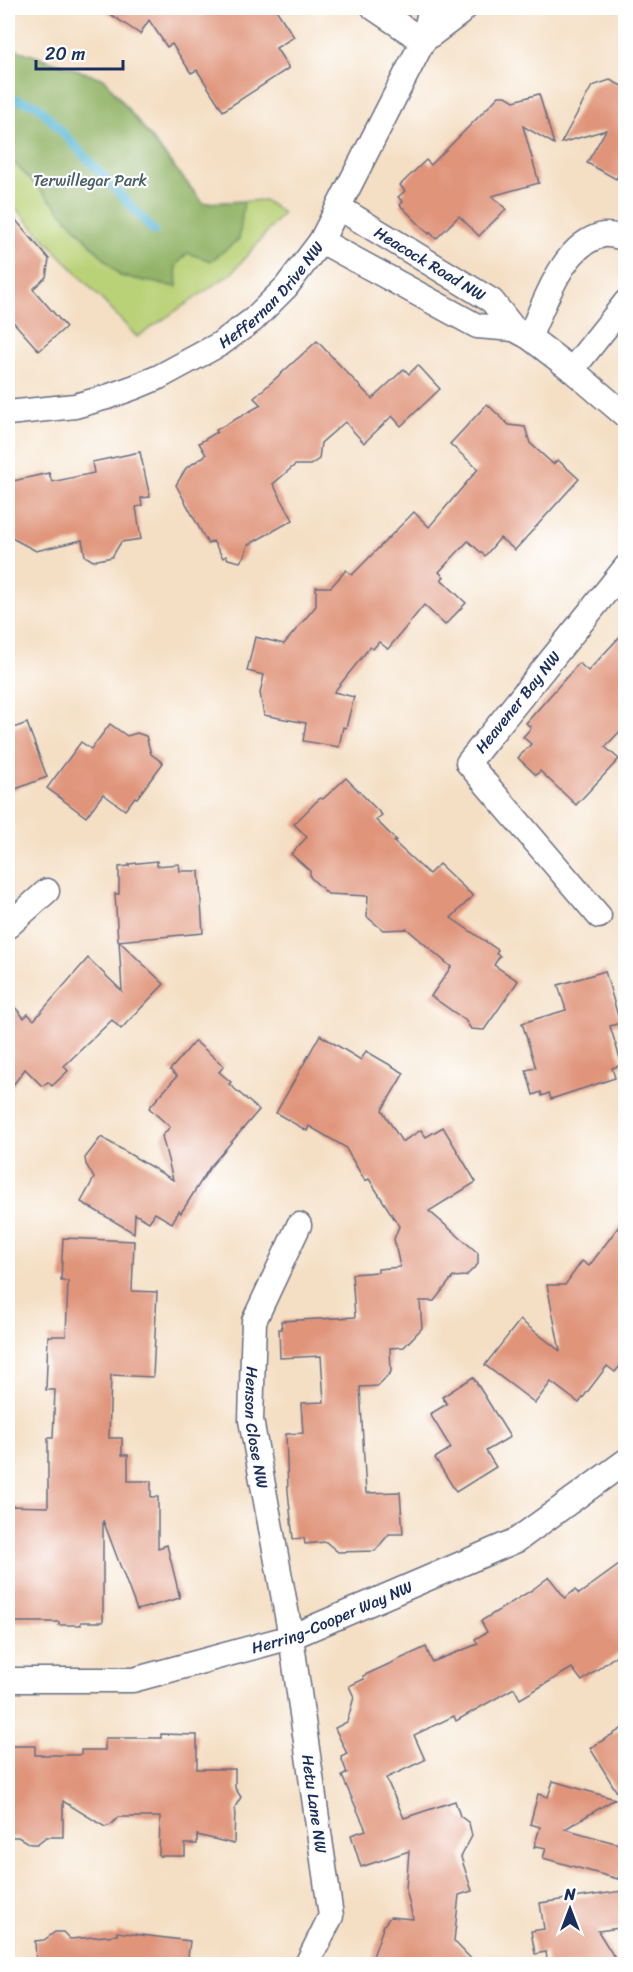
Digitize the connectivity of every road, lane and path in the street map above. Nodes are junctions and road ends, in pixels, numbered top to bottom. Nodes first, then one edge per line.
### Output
1 (374, 8) edge
2 (432, 8) edge
3 (465, 8) edge
4 (423, 41) junction
5 (339, 207) junction
6 (626, 238) edge
7 (321, 241) junction
8 (626, 302) edge
9 (521, 333) junction
10 (572, 370) junction
11 (8, 413) edge
12 (626, 416) edge
13 (626, 567) edge
14 (47, 891) dead end
15 (599, 916) dead end
16 (8, 926) edge
17 (299, 1225) dead end
18 (626, 1461) edge
19 (291, 1637) junction
20 (8, 1680) edge
21 (307, 1965) edge

1 - 4 street
2 - 4 street, Heffernan Drive NW
3 - 4 street, Heffernan Drive NW
4 - 5 street, Heffernan Drive NW
5 - 7 street, Heffernan Drive NW
5 - 9 street, Heacock Road NW
6 - 9 street
7 - 9 street, Heacock Road NW
7 - 11 street, Heffernan Drive NW
8 - 10 street
9 - 10 street, Heacock Road NW
10 - 12 street, Heacock Road NW
13 - 15 street, Heavener Bay NW
14 - 16 street
17 - 19 street, Henson Close NW
18 - 19 street, Herring-Cooper Way NW
19 - 20 street, Herring-Cooper Way NW
19 - 21 street, Hetu Lane NW

